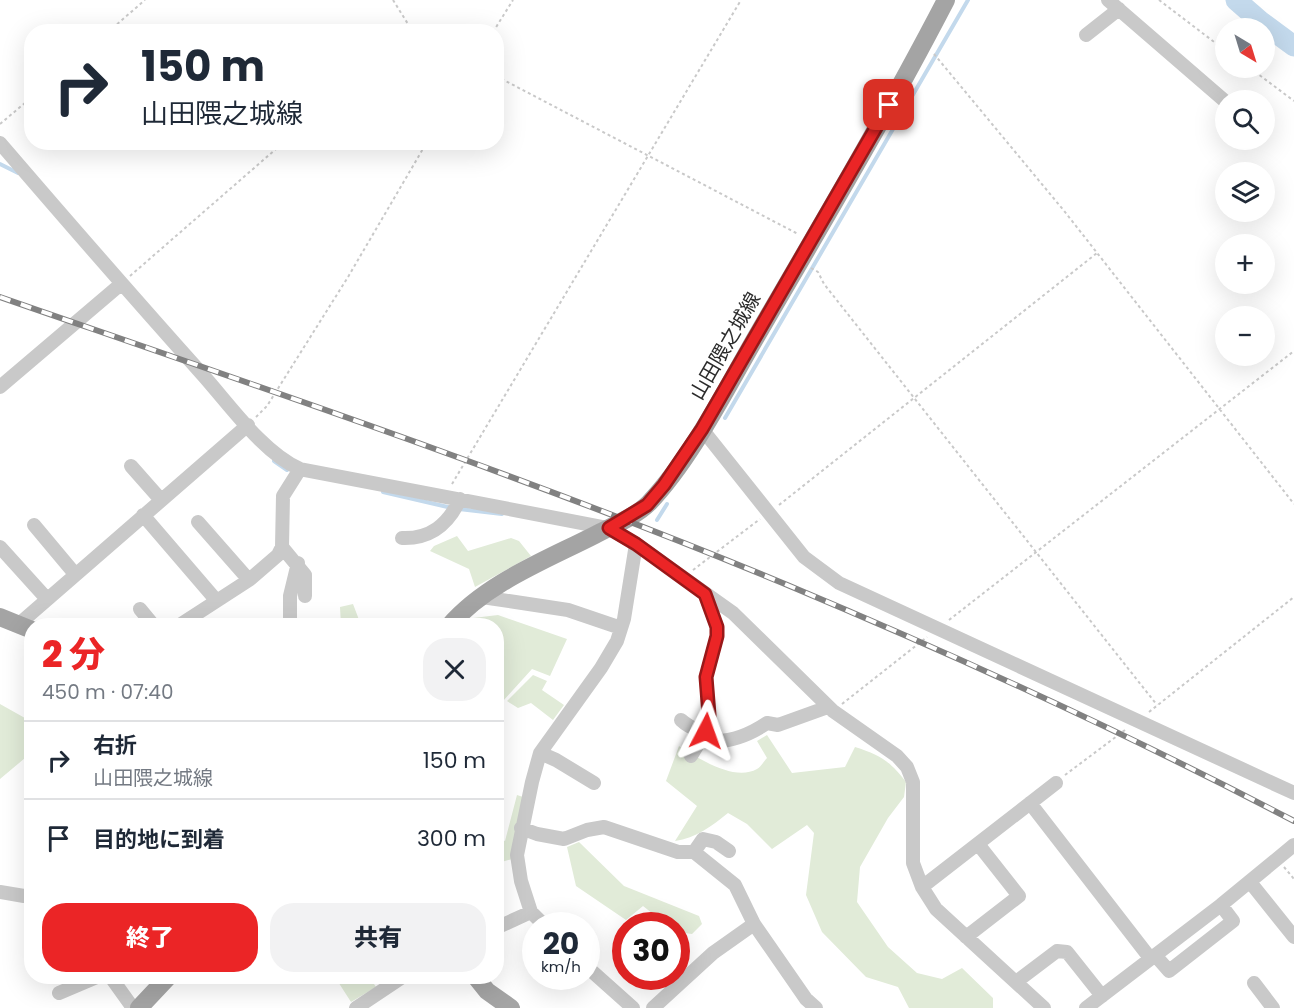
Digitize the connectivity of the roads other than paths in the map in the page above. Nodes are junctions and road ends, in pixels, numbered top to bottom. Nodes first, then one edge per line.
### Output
1 (946, 0) edge
2 (1114, 5) edge
3 (1086, 35) dead end
4 (1215, 92) edge
5 (0, 143) edge
6 (119, 286) junction
7 (0, 387) edge
8 (244, 428) junction
9 (702, 429) junction
10 (131, 466) dead end
11 (300, 469) junction
12 (161, 500) junction
13 (457, 506) junction
14 (143, 515) junction
15 (198, 522) dead end
16 (34, 525) dead end
17 (609, 528) junction
18 (402, 538) dead end
19 (636, 544) junction
20 (0, 546) edge
21 (282, 547) junction
22 (298, 563) junction
23 (75, 574) junction
24 (249, 580) junction
25 (705, 594) junction
26 (305, 596) dead end
27 (482, 597) junction
28 (47, 599) junction
29 (216, 600) junction
30 (140, 609) dead end
31 (0, 617) edge
32 (32, 618) edge
33 (147, 618) edge
34 (190, 618) edge
35 (290, 618) edge
36 (456, 618) edge
37 (24, 627) edge
38 (621, 628) junction
39 (831, 709) junction
40 (681, 720) dead end
41 (706, 731) junction
42 (540, 753) junction
43 (691, 756) dead end
44 (594, 783) dead end
45 (1056, 783) road end
46 (1294, 793) edge
47 (1030, 803) junction
48 (521, 828) junction
49 (978, 844) junction
50 (1294, 845) edge
51 (729, 851) dead end
52 (694, 852) junction
53 (1250, 882) junction
54 (922, 887) junction
55 (0, 892) edge
56 (24, 896) edge
57 (1221, 905) junction
58 (531, 912) edge
59 (522, 916) edge
60 (504, 924) edge
61 (754, 924) junction
62 (966, 937) junction
63 (1294, 937) edge
64 (1153, 956) junction
65 (600, 979) edge
66 (1016, 982) junction
67 (1254, 983) dead end
68 (80, 984) edge
69 (116, 984) edge
70 (162, 984) edge
71 (392, 984) edge
72 (481, 984) edge
73 (59, 993) dead end
74 (1101, 996) junction
75 (133, 1008) edge
76 (139, 1008) edge
77 (356, 1008) edge
78 (511, 1008) edge
79 (633, 1008) edge
80 (653, 1008) edge
81 (816, 1008) edge
82 (1044, 1008) edge
83 (1086, 1008) edge
84 (1273, 1008) edge

1 - 9 main road, 山田隈之城線
2 - 3 street
2 - 4 street
5 - 6 street
6 - 7 street
6 - 8 street
8 - 11 street
8 - 12 street
9 - 17 main road, 山田隈之城線
9 - 46 street
10 - 12 street
11 - 13 street
11 - 21 street
12 - 14 street
13 - 17 street
13 - 18 street
14 - 23 street
14 - 29 street
15 - 24 street
16 - 23 street
17 - 19 street
17 - 27 main road, 山田隈之城線
19 - 25 street
19 - 38 street
20 - 28 street
21 - 22 street
21 - 24 street
22 - 26 street
22 - 35 street
23 - 28 street
24 - 29 street
25 - 39 street
25 - 41 street
27 - 36 main road, 山田隈之城線
27 - 38 street
28 - 32 street
29 - 34 street
30 - 33 street
31 - 37 main road
38 - 42 street
39 - 41 street
39 - 54 street
40 - 41 street
41 - 43 street
42 - 44 street
42 - 48 street
45 - 47 street
47 - 49 street
47 - 64 street
48 - 52 street
48 - 58 street
49 - 54 street
49 - 62 street
50 - 53 street
51 - 52 street
52 - 61 street
53 - 57 street
53 - 63 street
54 - 62 street
55 - 56 street
57 - 64 street
57 - 64 street
59 - 60 street
61 - 80 street
61 - 81 street
62 - 66 street
64 - 74 street
65 - 79 street
66 - 74 street
66 - 82 street
67 - 84 street
68 - 73 street
69 - 75 street
70 - 76 main road
71 - 77 street
72 - 78 main road
74 - 83 street

